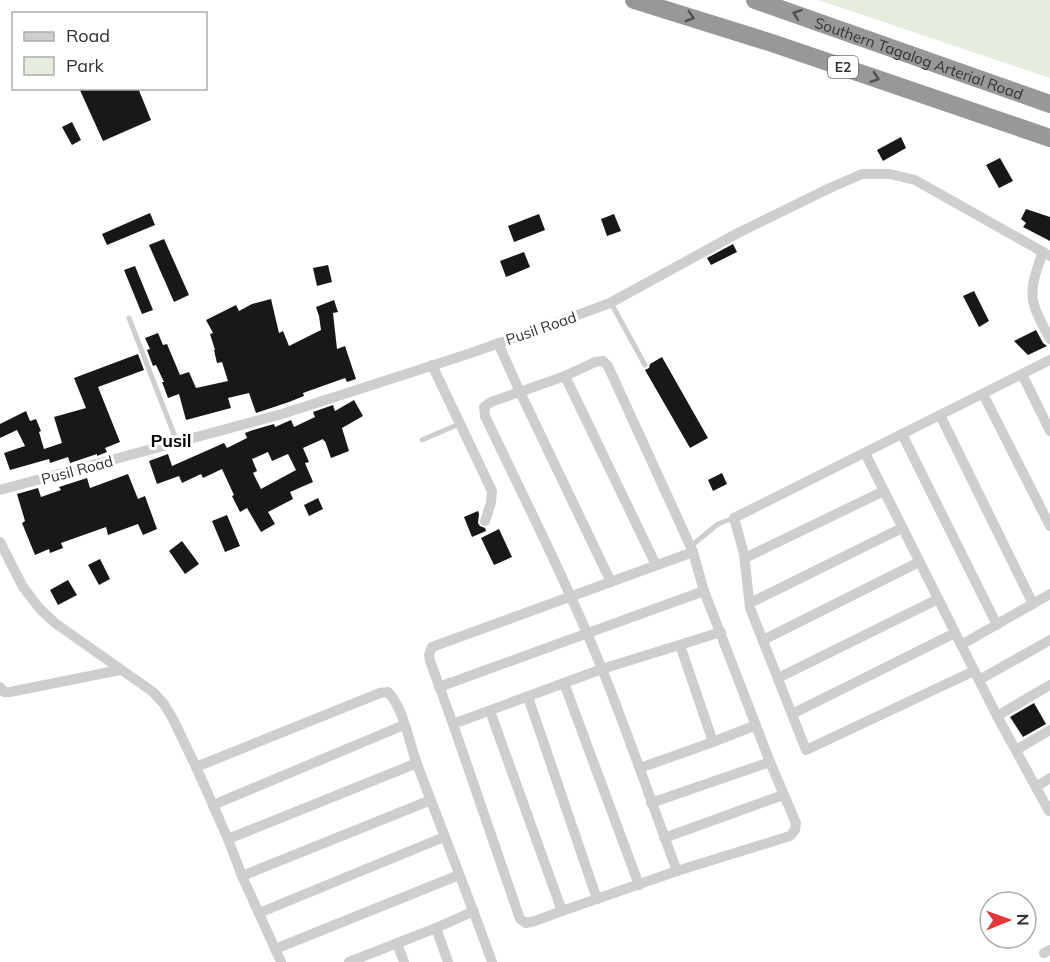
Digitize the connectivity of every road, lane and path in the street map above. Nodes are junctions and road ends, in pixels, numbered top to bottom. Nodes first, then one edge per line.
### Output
1 (634, 0) edge
2 (755, 0) edge
3 (1050, 104) edge
4 (1050, 138) edge
5 (1047, 254) edge
6 (610, 303) junction
7 (129, 318) dead end
8 (1050, 339) edge
9 (498, 343) junction
10 (1050, 360) edge
11 (432, 365) junction
12 (645, 365) dead end
13 (1022, 374) junction
14 (565, 376) junction
15 (520, 392) junction
16 (983, 394) junction
17 (940, 415) junction
18 (460, 423) junction
19 (1050, 431) edge
20 (902, 434) junction
21 (422, 440) dead end
22 (177, 442) junction
23 (865, 453) junction
24 (0, 490) edge
25 (884, 491) junction
26 (734, 518) junction
27 (486, 521) dead end
28 (1050, 526) edge
29 (902, 528) junction
30 (0, 542) edge
31 (692, 549) junction
32 (745, 558) junction
33 (919, 562) junction
34 (656, 565) junction
35 (611, 582) junction
36 (704, 591) junction
37 (1050, 594) edge
38 (571, 597) junction
39 (938, 599) junction
40 (750, 603) junction
41 (1032, 604) junction
42 (996, 625) junction
43 (721, 632) junction
44 (955, 633) junction
45 (587, 634) junction
46 (764, 640) junction
47 (1050, 640) edge
48 (680, 645) junction
49 (961, 645) junction
50 (602, 669) junction
51 (120, 670) junction
52 (977, 676) junction
53 (778, 678) junction
54 (564, 683) junction
55 (1050, 685) edge
56 (0, 687) edge
57 (439, 687) junction
58 (528, 697) junction
59 (490, 711) junction
60 (792, 714) junction
61 (997, 716) junction
62 (453, 724) junction
63 (404, 725) junction
64 (756, 725) junction
65 (1050, 730) edge
66 (713, 742) junction
67 (1016, 750) junction
68 (770, 762) junction
69 (417, 763) junction
70 (196, 766) junction
71 (640, 768) junction
72 (1050, 778) edge
73 (1036, 787) junction
74 (783, 795) junction
75 (432, 800) junction
76 (651, 803) junction
77 (213, 805) junction
78 (1049, 811) edge
79 (444, 837) junction
80 (664, 838) junction
81 (228, 839) junction
82 (676, 871) junction
83 (459, 875) junction
84 (242, 876) junction
85 (639, 885) junction
86 (597, 899) junction
87 (474, 911) junction
88 (562, 911) junction
89 (259, 913) junction
90 (435, 928) junction
91 (398, 943) junction
92 (275, 949) junction
93 (364, 959) edge
94 (281, 962) edge
95 (349, 962) edge
96 (404, 962) edge
97 (448, 962) edge
98 (492, 962) edge

1 -> 4 highway, E2
3 -> 2 highway, Southern Tagalog Arterial Road / E2
5 - 6 street, Pusil Road
5 - 8 street
6 - 9 street, Pusil Road
6 - 12 lane
7 - 22 lane
9 - 11 street, Pusil Road
9 - 15 street
10 - 13 street
11 - 18 street
11 - 22 street, Pusil Road
13 - 16 street
13 - 19 street
14 - 15 street
14 - 31 street
14 - 34 street
15 - 35 street
15 - 38 street
16 - 17 street
16 - 28 street
17 - 20 street
17 - 41 street
18 - 21 lane
18 - 27 street
20 - 23 street
20 - 42 street
22 - 24 street, Pusil Road
23 - 25 street
23 - 26 street
25 - 29 street
25 - 32 street
26 - 31 lane
26 - 32 street
29 - 33 street
29 - 40 street
30 - 51 street
31 - 34 street
31 - 36 street
32 - 40 street
33 - 39 street
33 - 46 street
34 - 35 street
35 - 38 street
36 - 43 street
36 - 45 street
37 - 41 street
38 - 45 street
38 - 57 street
39 - 44 street
39 - 53 street
40 - 46 street
41 - 42 street
42 - 49 street
43 - 48 street
43 - 64 street
44 - 49 street
44 - 60 street
45 - 50 street
45 - 57 street
46 - 53 street
47 - 52 street
48 - 50 street
48 - 66 street
49 - 52 street
50 - 54 street
50 - 71 street
51 - 56 street
51 - 70 street
52 - 60 street
52 - 61 street
53 - 60 street
54 - 58 street
54 - 85 street
55 - 61 street
57 - 62 street
58 - 59 street
58 - 86 street
59 - 62 street
59 - 88 street
61 - 67 street
62 - 88 street
63 - 69 street
63 - 70 street
63 - 77 street
64 - 66 street
64 - 68 street
65 - 67 street
66 - 71 street
67 - 73 street
68 - 74 street
68 - 76 street
69 - 75 street
69 - 81 street
70 - 77 street
71 - 76 street
72 - 73 street
73 - 78 street
74 - 80 street
74 - 82 street
75 - 79 street
75 - 84 street
76 - 80 street
77 - 81 street
79 - 83 street
79 - 89 street
80 - 82 street
81 - 84 street
82 - 85 street
83 - 87 street
83 - 92 street
84 - 89 street
85 - 86 street
86 - 88 street
87 - 90 street
87 - 98 street
89 - 92 street
90 - 91 street
90 - 97 street
91 - 93 street
91 - 96 street
92 - 94 street
93 - 95 street

